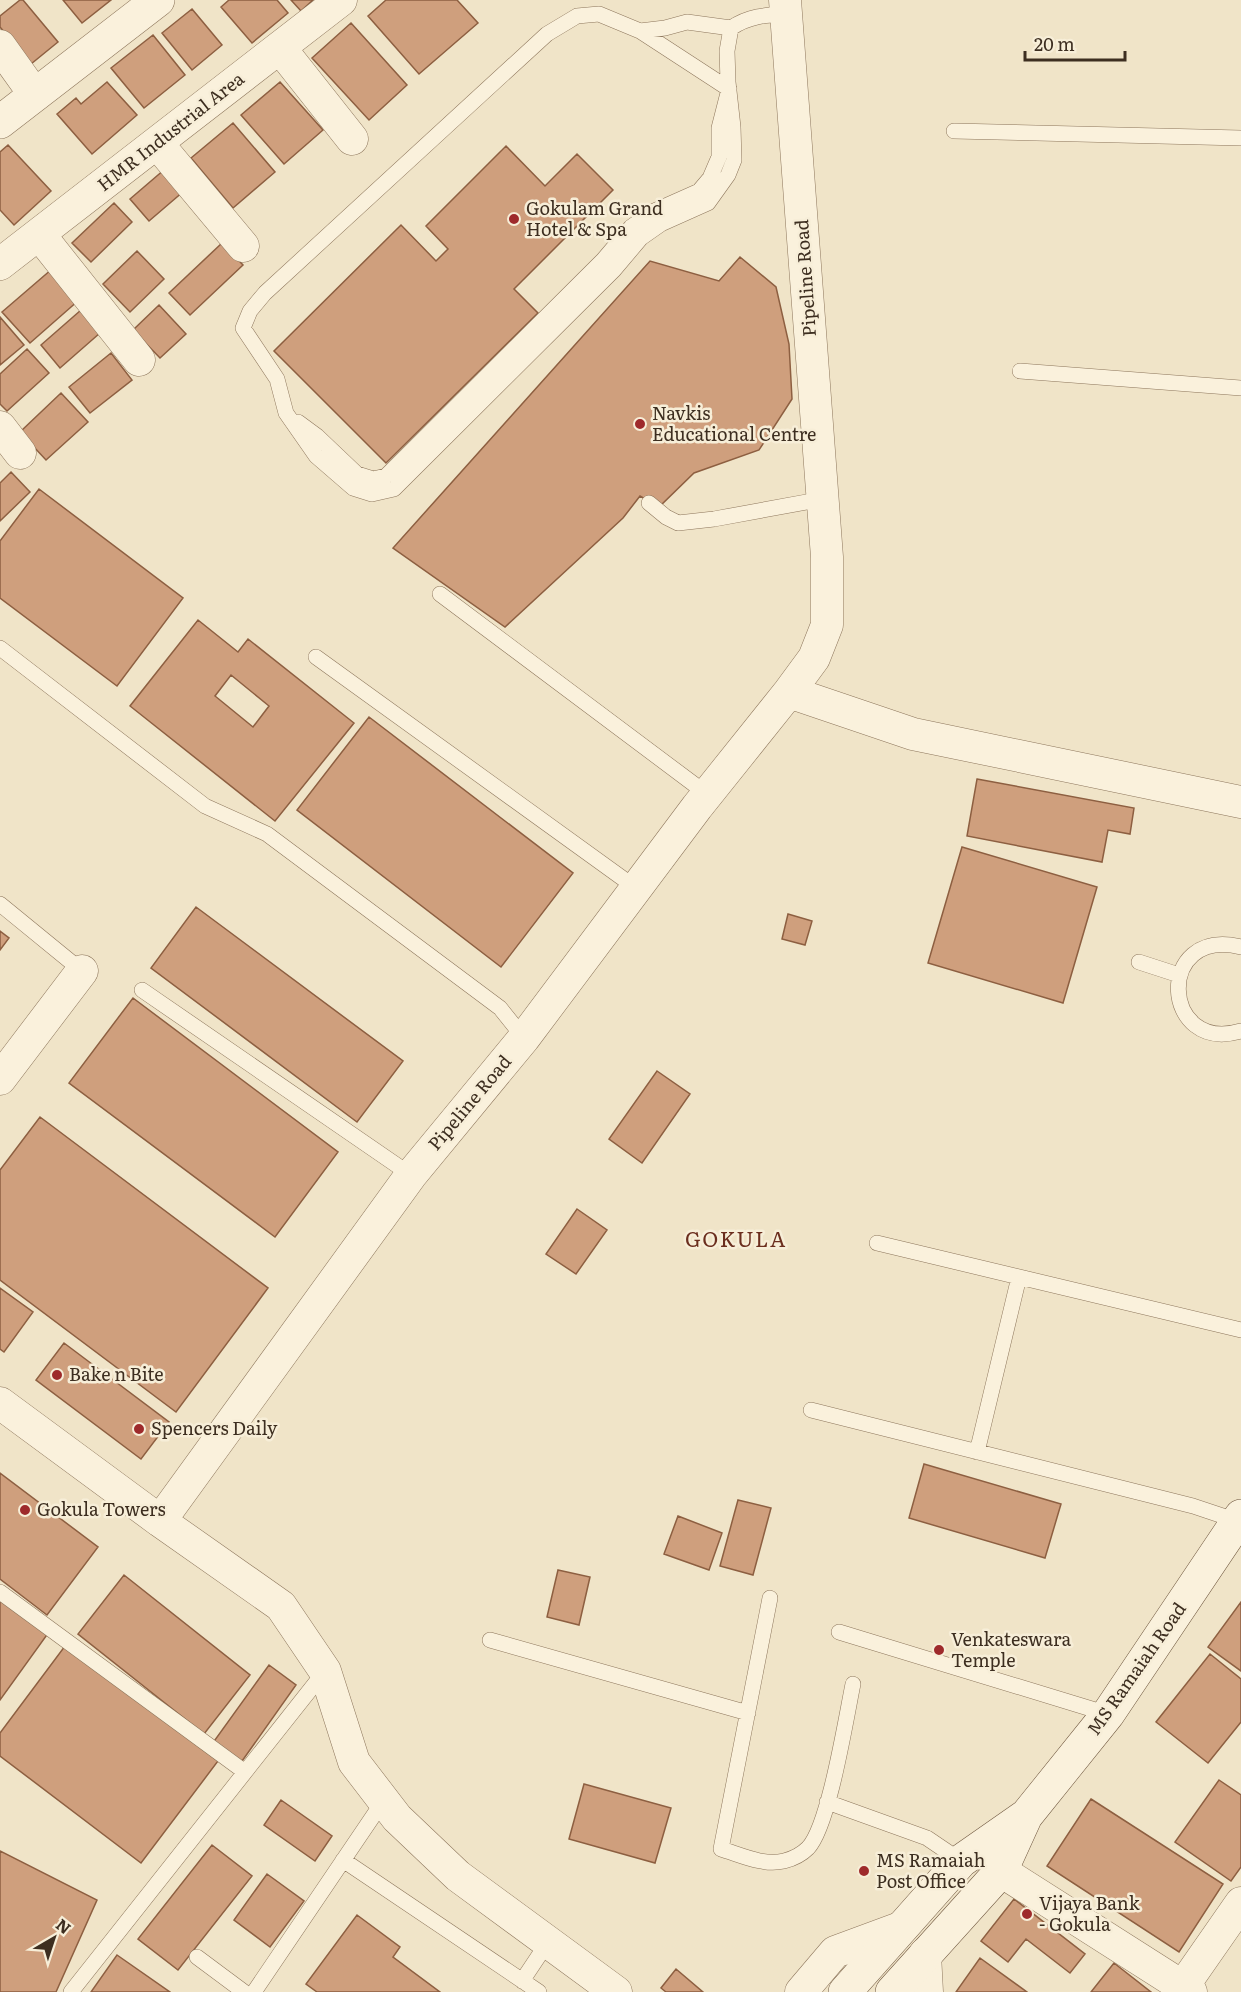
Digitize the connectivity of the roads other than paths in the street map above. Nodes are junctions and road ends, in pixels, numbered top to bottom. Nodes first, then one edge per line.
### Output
1 (158, 0) edge
2 (341, 0) edge
3 (785, 7) edge
4 (731, 28) junction
5 (640, 31) junction
6 (0, 46) edge
7 (279, 48) junction
8 (729, 89) junction
9 (35, 95) junction
10 (0, 122) edge
11 (954, 131) dead end
12 (1241, 138) edge
13 (352, 139) dead end
14 (157, 142) junction
15 (39, 234) junction
16 (243, 246) dead end
17 (0, 264) edge
18 (139, 360) dead end
19 (1020, 371) dead end
20 (1241, 388) edge
21 (286, 412) junction
22 (0, 427) edge
23 (20, 453) dead end
24 (822, 500) junction
25 (649, 503) dead end
26 (440, 594) dead end
27 (0, 648) edge
28 (316, 657) dead end
29 (789, 692) junction
30 (707, 794) junction
31 (1241, 802) edge
32 (636, 888) junction
33 (0, 904) edge
34 (1241, 947) edge
35 (1139, 962) dead end
36 (82, 971) joint
37 (1179, 975) junction
38 (142, 990) dead end
39 (1241, 1031) edge
40 (524, 1038) junction
41 (0, 1079) edge
42 (411, 1175) junction
43 (877, 1243) dead end
44 (1019, 1277) junction
45 (1241, 1330) edge
46 (0, 1403) edge
47 (811, 1410) dead end
48 (977, 1452) junction
49 (1240, 1520) edge
50 (160, 1521) junction
51 (0, 1592) edge
52 (770, 1598) dead end
53 (839, 1632) dead end
54 (490, 1640) dead end
55 (326, 1671) junction
56 (853, 1684) dead end
57 (748, 1713) junction
58 (1108, 1714) junction
59 (245, 1772) junction
60 (384, 1800) junction
61 (827, 1802) junction
62 (1026, 1816) junction
63 (344, 1860) junction
64 (961, 1861) junction
65 (1001, 1871) junction
66 (1241, 1903) edge
67 (900, 1928) junction
68 (548, 1942) junction
69 (197, 1957) dead end
70 (924, 1980) edge
71 (522, 1981) junction
72 (1184, 1990) edge
73 (71, 1992) edge
74 (244, 1992) edge
75 (254, 1992) edge
76 (539, 1992) edge
77 (616, 1992) edge
78 (801, 1992) edge
79 (845, 1992) edge
80 (892, 1992) edge

1 - 9 main road
2 - 7 street, HMR Industrial Area
3 - 4 lane
3 - 24 street, Pipeline Road
4 - 5 lane
4 - 8 lane
5 - 8 lane
5 - 21 lane
6 - 9 street
7 - 13 street
7 - 14 street, HMR Industrial Area
8 - 21 lane
8 - 21 lane
9 - 10 main road
11 - 12 lane
14 - 15 street, HMR Industrial Area
14 - 16 street
15 - 17 street, HMR Industrial Area
15 - 18 street
19 - 20 lane
22 - 23 street
24 - 25 lane
24 - 29 street, Pipeline Road
26 - 30 lane
27 - 40 lane
28 - 32 lane
29 - 30 street, Pipeline Road
29 - 31 street
30 - 32 street, Pipeline Road
32 - 40 street, Pipeline Road
33 - 36 lane
34 - 37 lane
35 - 37 lane
36 - 41 street
37 - 39 lane
38 - 42 lane
40 - 42 street, Pipeline Road
42 - 50 street, Pipeline Road
43 - 44 lane
44 - 45 lane
44 - 48 lane
46 - 50 street
47 - 48 lane
48 - 49 lane
49 - 58 main road, MS Ramaiah Road
50 - 55 street
51 - 59 lane
52 - 57 lane
53 - 58 lane
54 - 57 lane
55 - 59 lane
55 - 60 street
56 - 61 lane
57 - 61 lane
58 - 62 main road, MS Ramaiah Road
59 - 73 lane
60 - 63 lane
60 - 68 street
61 - 64 lane
62 - 64 main road, MS Ramaiah Road
62 - 65 main road, MS Ramaiah Road
63 - 71 lane
63 - 75 lane
64 - 67 main road, MS Ramaiah Road
65 - 70 main road, MS Ramaiah Road
65 - 72 street
66 - 72 street
67 - 78 street
67 - 79 main road, MS Ramaiah Road
68 - 71 lane
68 - 77 street
69 - 74 lane
70 - 80 main road, MS Ramaiah Road
71 - 76 lane

